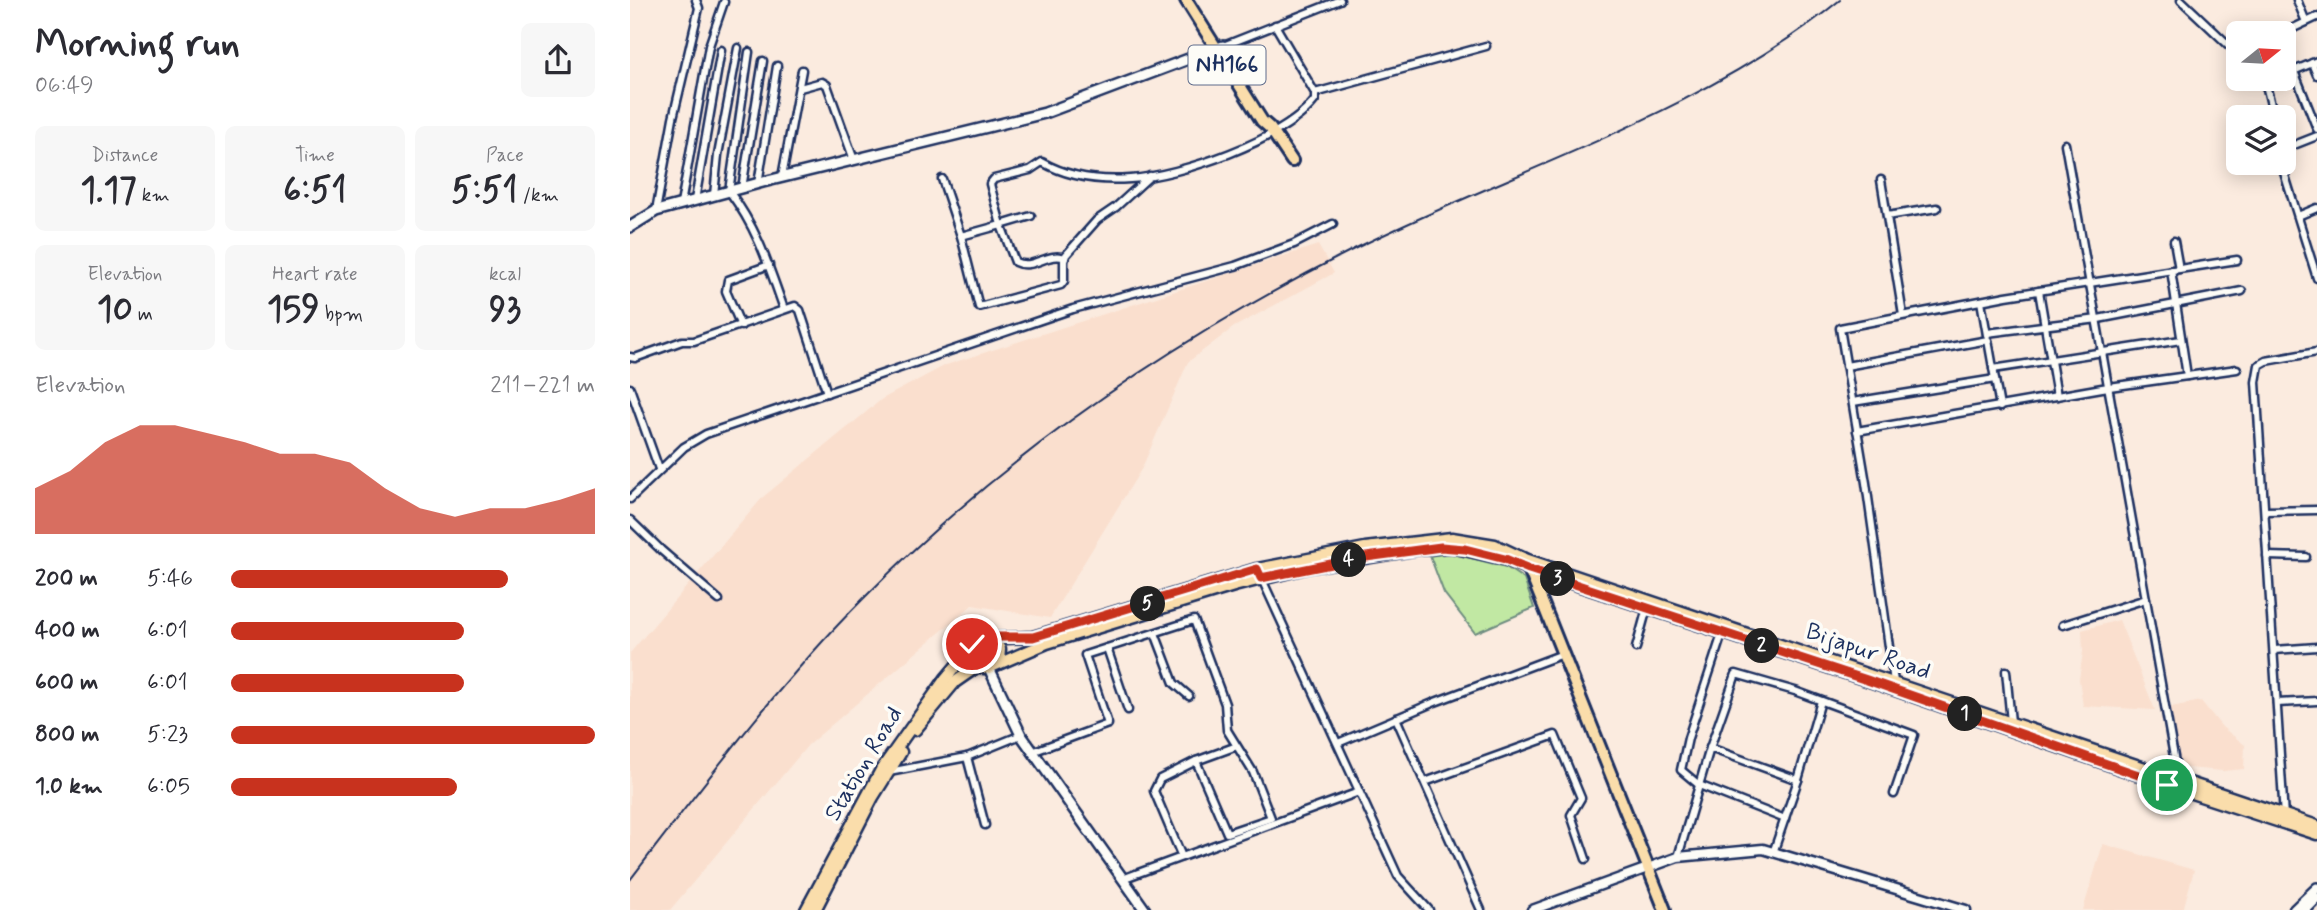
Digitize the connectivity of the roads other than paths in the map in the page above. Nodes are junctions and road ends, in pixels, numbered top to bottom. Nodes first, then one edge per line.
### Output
1 (696, 0) edge
2 (1186, 0) edge
3 (1194, 0) edge
4 (1340, 0) edge
5 (2182, 0) edge
6 (2297, 0) edge
7 (724, 2) edge
8 (1325, 3) edge
9 (2317, 18) edge
10 (2306, 22) junction
11 (1275, 25) junction
12 (2296, 27) edge
13 (2226, 42) edge
14 (1486, 46) dead end
15 (738, 48) dead end
16 (1220, 48) junction
17 (721, 50) dead end
18 (749, 52) dead end
19 (763, 61) dead end
20 (2315, 62) edge
21 (777, 66) dead end
22 (802, 69) dead end
23 (2296, 70) edge
24 (2317, 75) edge
25 (2296, 76) edge
26 (800, 88) junction
27 (1315, 93) junction
28 (2317, 129) edge
29 (1272, 130) junction
30 (2317, 135) edge
31 (2065, 144) dead end
32 (2296, 144) edge
33 (854, 160) junction
34 (1292, 161) dead end
35 (2285, 175) edge
36 (1150, 176) junction
37 (782, 177) junction
38 (942, 179) dead end
39 (1881, 180) dead end
40 (758, 184) junction
41 (742, 188) junction
42 (729, 191) junction
43 (714, 195) junction
44 (695, 201) junction
45 (681, 204) junction
46 (1937, 208) dead end
47 (2317, 208) edge
48 (656, 211) junction
49 (1031, 216) dead end
50 (1887, 216) junction
51 (2298, 216) junction
52 (1333, 224) dead end
53 (1001, 225) junction
54 (630, 227) edge
55 (961, 236) junction
56 (2174, 241) dead end
57 (1065, 258) junction
58 (2237, 260) dead end
59 (769, 265) junction
60 (2179, 269) junction
61 (2171, 270) junction
62 (2317, 278) edge
63 (2091, 282) junction
64 (2039, 291) junction
65 (2242, 291) dead end
66 (1980, 301) junction
67 (2176, 303) junction
68 (784, 309) junction
69 (1903, 315) junction
70 (2098, 319) junction
71 (2045, 324) junction
72 (741, 326) junction
73 (1988, 336) junction
74 (2181, 340) junction
75 (2103, 352) junction
76 (2317, 352) edge
77 (630, 357) edge
78 (2051, 360) junction
79 (1846, 366) junction
80 (1993, 369) junction
81 (2237, 369) dead end
82 (2187, 376) junction
83 (1995, 379) junction
84 (2110, 387) junction
85 (630, 388) edge
86 (827, 393) junction
87 (2057, 396) junction
88 (1853, 402) junction
89 (2000, 407) junction
90 (1857, 431) junction
91 (659, 469) junction
92 (630, 499) edge
93 (2317, 510) edge
94 (2265, 511) junction
95 (630, 520) edge
96 (2267, 556) junction
97 (2306, 557) dead end
98 (1527, 564) junction
99 (1259, 574) junction
100 (2146, 599) junction
101 (719, 600) dead end
102 (1647, 608) junction
103 (2063, 625) dead end
104 (1724, 629) junction
105 (1155, 633) junction
106 (993, 639) junction
107 (2317, 647) edge
108 (1107, 648) junction
109 (1636, 648) dead end
110 (971, 649) junction
111 (2274, 650) junction
112 (1563, 654) junction
113 (999, 661) junction
114 (983, 667) junction
115 (2006, 671) dead end
116 (1894, 682) junction
117 (1189, 696) dead end
118 (1821, 701) junction
119 (2317, 701) edge
120 (2277, 703) junction
121 (1128, 710) dead end
122 (1396, 718) junction
123 (2011, 722) junction
124 (1021, 735) junction
125 (1338, 743) junction
126 (1237, 746) junction
127 (1710, 748) junction
128 (1032, 752) junction
129 (967, 757) junction
130 (1196, 761) junction
131 (888, 772) junction
132 (1798, 780) junction
133 (1424, 782) junction
134 (2177, 784) junction
135 (1699, 785) junction
136 (1359, 792) junction
137 (1894, 794) dead end
138 (1785, 819) junction
139 (2284, 819) junction
140 (985, 825) dead end
141 (2317, 826) edge
142 (2317, 834) edge
143 (1773, 853) junction
144 (1182, 857) junction
145 (1678, 857) junction
146 (1586, 859) dead end
147 (1648, 868) junction
148 (1122, 879) junction
149 (2317, 888) edge
150 (2317, 898) edge
151 (806, 910) edge
152 (815, 910) edge
153 (1145, 910) edge
154 (1429, 910) edge
155 (1481, 910) edge
156 (1532, 910) edge
157 (1665, 910) edge
158 (1966, 910) edge
159 (2294, 910) edge
160 (2305, 910) edge

1 - 48 street
2 - 16 highway, NH166
3 - 16 highway, NH166
4 - 8 street
5 - 13 street
6 - 10 street
7 - 45 street
8 - 11 street
9 - 10 street
10 - 12 street
11 - 16 street
11 - 27 street
14 - 27 street
15 - 43 street
16 - 29 highway, NH166
16 - 33 main road
17 - 44 street
18 - 42 street
19 - 41 street
20 - 23 street
20 - 24 street
21 - 40 street
22 - 26 street
25 - 28 street
26 - 33 street
26 - 37 street
27 - 29 street
29 - 34 highway, NH166
29 - 36 street
30 - 32 street
31 - 63 street
33 - 37 main road
35 - 51 street
36 - 53 street
36 - 57 street
37 - 40 main road
38 - 55 street
39 - 50 street
40 - 41 main road
41 - 42 main road
42 - 43 main road
42 - 59 street
43 - 44 main road
44 - 45 main road
45 - 48 main road
46 - 50 street
47 - 51 street
48 - 54 main road
49 - 53 street
50 - 69 street
51 - 62 street
52 - 86 street
53 - 55 street
53 - 57 street
55 - 57 street
56 - 60 street
58 - 60 street
59 - 68 street
59 - 72 street
60 - 61 street
61 - 63 street
61 - 67 street
63 - 64 street
63 - 70 street
64 - 66 street
64 - 71 street
65 - 67 street
66 - 69 street
66 - 73 street
67 - 70 street
67 - 74 street
68 - 72 street
68 - 86 street
69 - 79 street
70 - 71 street
70 - 75 street
71 - 73 street
71 - 78 street
72 - 77 street
73 - 79 street
73 - 80 street
74 - 75 street
74 - 82 street
75 - 78 street
75 - 84 street
76 - 94 street
78 - 80 street
78 - 87 street
79 - 88 street
80 - 83 street
81 - 82 street
82 - 84 street
83 - 88 street
83 - 89 street
84 - 87 street
84 - 100 street
85 - 91 street
86 - 91 street
87 - 89 street
88 - 90 street
89 - 90 street
90 - 116 street
91 - 92 street
93 - 94 street
94 - 96 street
95 - 101 street
96 - 97 street
96 - 111 street
98 - 99 main road
98 - 102 main road
98 - 104 main road, Bijapur Road
98 - 112 highway
99 - 106 main road
99 - 113 main road
99 - 125 street
100 - 103 street
100 - 134 street
102 - 104 main road
102 - 109 street
104 - 116 main road, Bijapur Road
104 - 134 main road
104 - 135 street
105 - 108 street
105 - 117 street
105 - 126 street
106 - 110 main road
106 - 113 main road
107 - 111 street
108 - 121 street
108 - 128 street
110 - 114 main road
110 - 151 main road, Station Road
111 - 120 street
112 - 122 street
112 - 147 highway
113 - 114 main road
114 - 124 main road
114 - 131 main road, Station Road
115 - 123 street
116 - 123 main road, Bijapur Road
118 - 127 street
118 - 132 street
118 - 137 street
119 - 120 street
120 - 139 street
122 - 125 street
122 - 133 street
123 - 134 main road, Bijapur Road
124 - 128 main road
124 - 129 street
125 - 136 street
126 - 130 street
126 - 130 street
127 - 132 street
127 - 135 street
128 - 148 main road
129 - 131 street
129 - 140 street
130 - 144 street
131 - 152 main road, Station Road
132 - 138 street
133 - 146 street
133 - 155 street
134 - 139 main road, Bijapur Road
135 - 138 street
135 - 145 street
136 - 144 street
136 - 154 street
138 - 143 street
139 - 141 main road, Bijapur Road
139 - 142 main road
143 - 145 street
143 - 158 street
144 - 148 street
145 - 147 street
147 - 156 street
147 - 157 highway
148 - 153 main road
149 - 159 main road
150 - 160 main road

